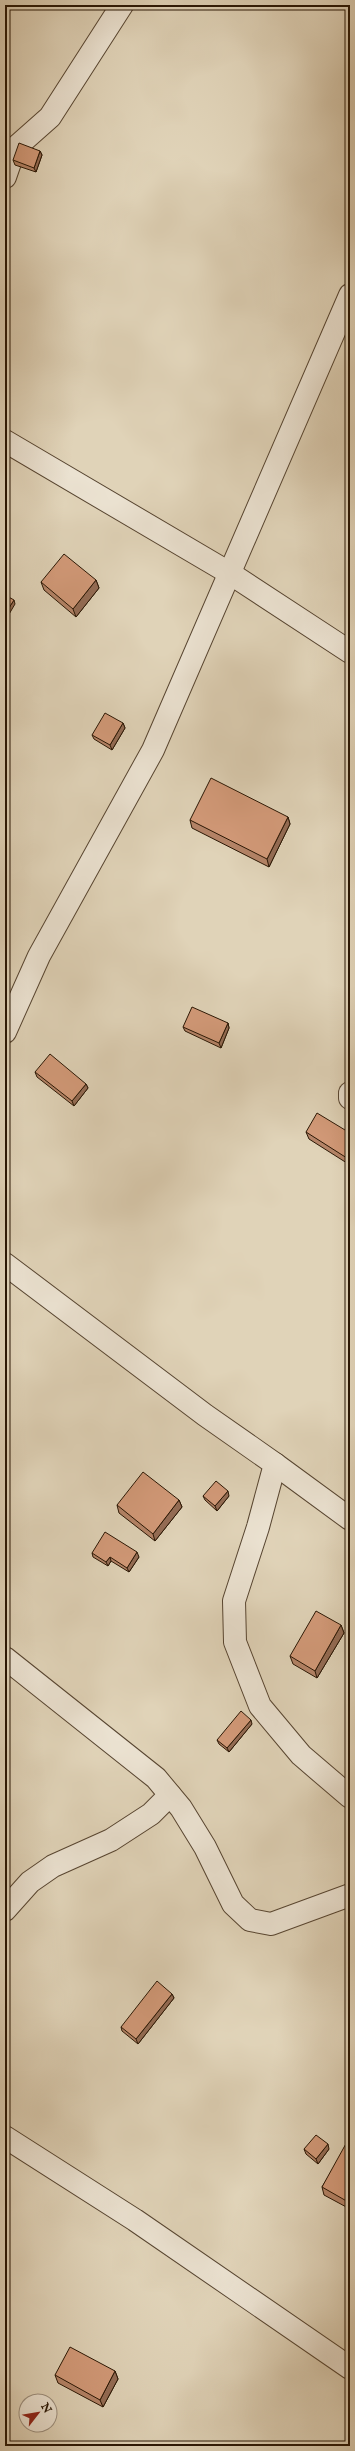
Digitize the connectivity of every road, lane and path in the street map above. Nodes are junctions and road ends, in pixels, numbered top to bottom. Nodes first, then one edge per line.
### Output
1 (122, 5) edge
2 (5, 177) edge
3 (350, 295) edge
4 (5, 441) edge
5 (231, 574) junction
6 (350, 652) edge
7 (5, 1032) edge
8 (350, 1093) edge
9 (350, 1098) edge
10 (5, 1264) edge
11 (276, 1464) junction
12 (350, 1519) edge
13 (5, 1658) edge
14 (170, 1794) junction
15 (350, 1797) edge
16 (350, 1895) edge
17 (5, 1910) edge
18 (5, 2137) edge
19 (350, 2368) edge

1 - 2 street
3 - 5 street
4 - 5 street
5 - 6 street
5 - 7 street
8 - 9 street
10 - 11 street
11 - 12 street
11 - 15 street
13 - 14 street
14 - 16 street
14 - 17 street
18 - 19 street

